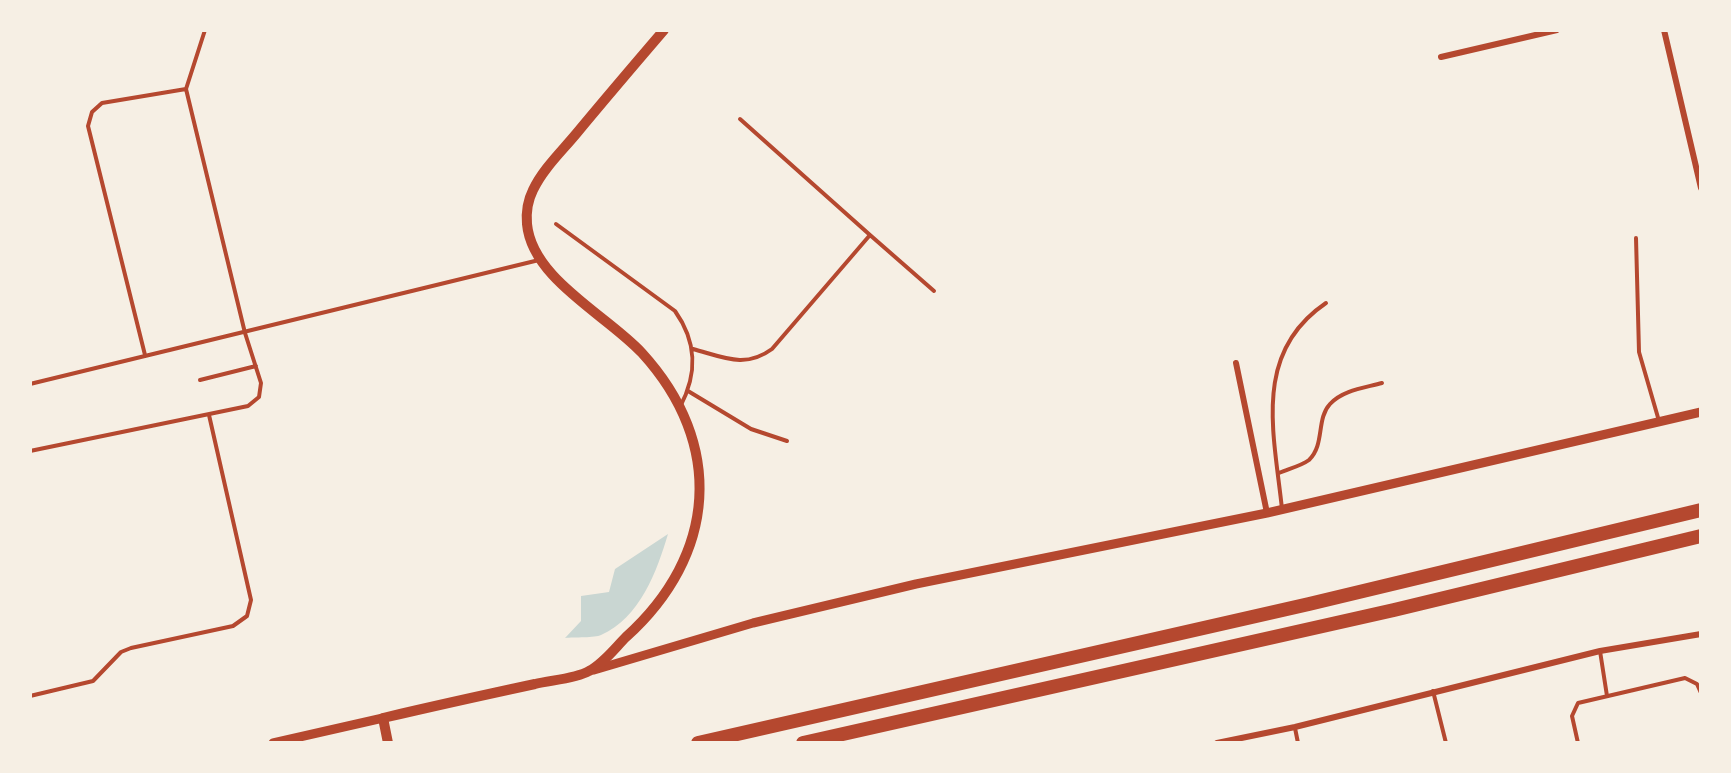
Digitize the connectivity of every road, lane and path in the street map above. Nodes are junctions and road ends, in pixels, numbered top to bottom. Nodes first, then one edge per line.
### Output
1 (205, 30) edge
2 (664, 30) edge
3 (1557, 30) edge
4 (1664, 30) edge
5 (1441, 57) dead end
6 (186, 89) junction
7 (740, 119) dead end
8 (1701, 188) edge
9 (556, 224) dead end
10 (870, 235) junction
11 (1636, 238) dead end
12 (540, 260) junction
13 (934, 291) dead end
14 (1326, 303) dead end
15 (245, 333) junction
16 (693, 349) junction
17 (145, 355) junction
18 (1236, 363) dead end
19 (256, 366) junction
20 (200, 380) dead end
21 (1382, 383) dead end
22 (30, 384) edge
23 (688, 391) junction
24 (680, 407) junction
25 (1701, 412) edge
26 (208, 415) junction
27 (1659, 422) junction
28 (786, 441) dead end
29 (30, 452) edge
30 (1279, 473) junction
31 (1282, 509) junction
32 (1701, 510) edge
33 (1267, 513) junction
34 (1701, 536) edge
35 (1701, 634) edge
36 (1600, 651) junction
37 (589, 672) junction
38 (1433, 691) junction
39 (1701, 693) edge
40 (30, 696) edge
41 (1607, 696) junction
42 (383, 718) junction
43 (1295, 727) junction
44 (273, 743) edge
45 (388, 743) edge
46 (698, 743) edge
47 (803, 743) edge
48 (1217, 743) edge
49 (1298, 743) edge
50 (1446, 743) edge
51 (1578, 743) edge

1 - 6 lane
2 - 12 main road
3 - 5 street
4 - 8 street
6 - 15 lane
6 - 17 lane
7 - 10 lane
9 - 16 lane
10 - 13 lane
10 - 16 lane
11 - 27 lane
12 - 15 lane
12 - 24 main road
14 - 30 lane
15 - 17 lane
15 - 19 lane
16 - 23 lane
17 - 22 lane
18 - 33 street
19 - 20 lane
19 - 26 lane
21 - 30 lane
23 - 24 lane
23 - 28 lane
24 - 37 main road
25 - 27 street
26 - 29 lane
26 - 40 lane
27 - 31 street
30 - 31 lane
31 - 33 street
32 - 46 highway
33 - 37 street
34 - 47 highway
35 - 36 street
36 - 38 street
36 - 41 lane
37 - 42 main road
38 - 43 street
38 - 50 lane
39 - 41 lane
41 - 51 lane
42 - 44 street
42 - 45 main road
43 - 48 street
43 - 49 lane

